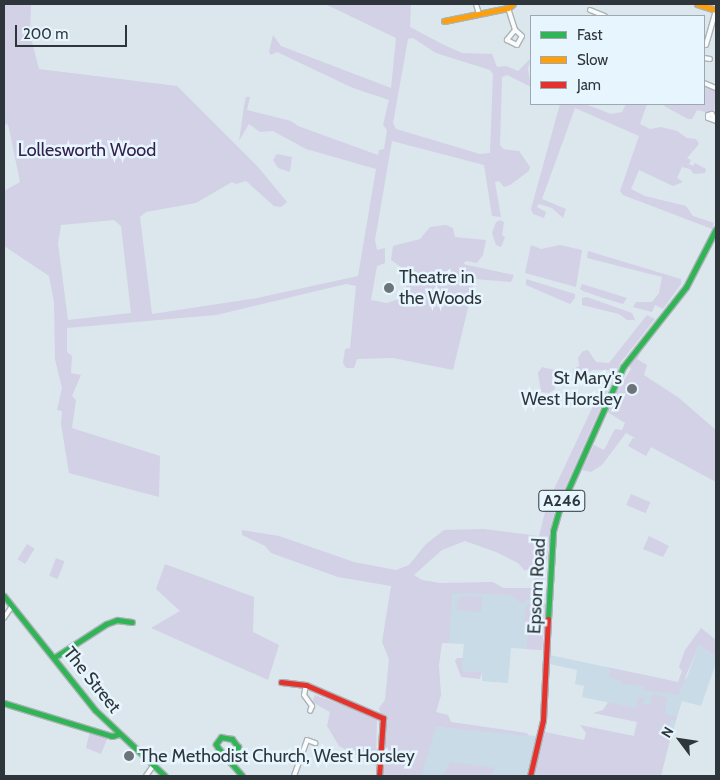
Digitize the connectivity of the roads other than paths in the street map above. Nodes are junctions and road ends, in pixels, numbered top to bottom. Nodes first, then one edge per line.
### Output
1 (476, 4) edge
2 (701, 4) edge
3 (510, 6) edge
4 (590, 10) dead end
5 (716, 11) edge
6 (479, 14) junction
7 (602, 15) edge
8 (444, 22) dead end
9 (515, 30) dead end
10 (706, 45) dead end
11 (705, 58) edge
12 (710, 59) dead end
13 (716, 228) edge
14 (4, 596) edge
15 (12, 606) junction
16 (4, 618) edge
17 (132, 622) dead end
18 (55, 657) junction
19 (281, 682) dead end
20 (306, 686) junction
21 (4, 703) edge
22 (310, 711) dead end
23 (119, 734) junction
24 (315, 743) dead end
25 (231, 762) junction
26 (153, 766) junction
27 (146, 776) edge
28 (165, 776) edge
29 (242, 776) edge
30 (294, 776) edge
31 (379, 776) edge
32 (530, 776) edge

1 - 6 street
2 - 5 street
3 - 6 street
3 - 9 street
4 - 7 street
5 - 10 street
6 - 8 street
11 - 12 street
13 - 32 street, Epsom Road / A246
14 - 15 street, The Street
15 - 16 street
15 - 18 street, The Street
17 - 18 street
18 - 23 street, The Street
19 - 20 street
20 - 22 street
20 - 31 street
21 - 23 street
23 - 26 street, The Street
24 - 30 street
25 - 25 street
25 - 29 street
26 - 27 street
26 - 28 street, The Street

